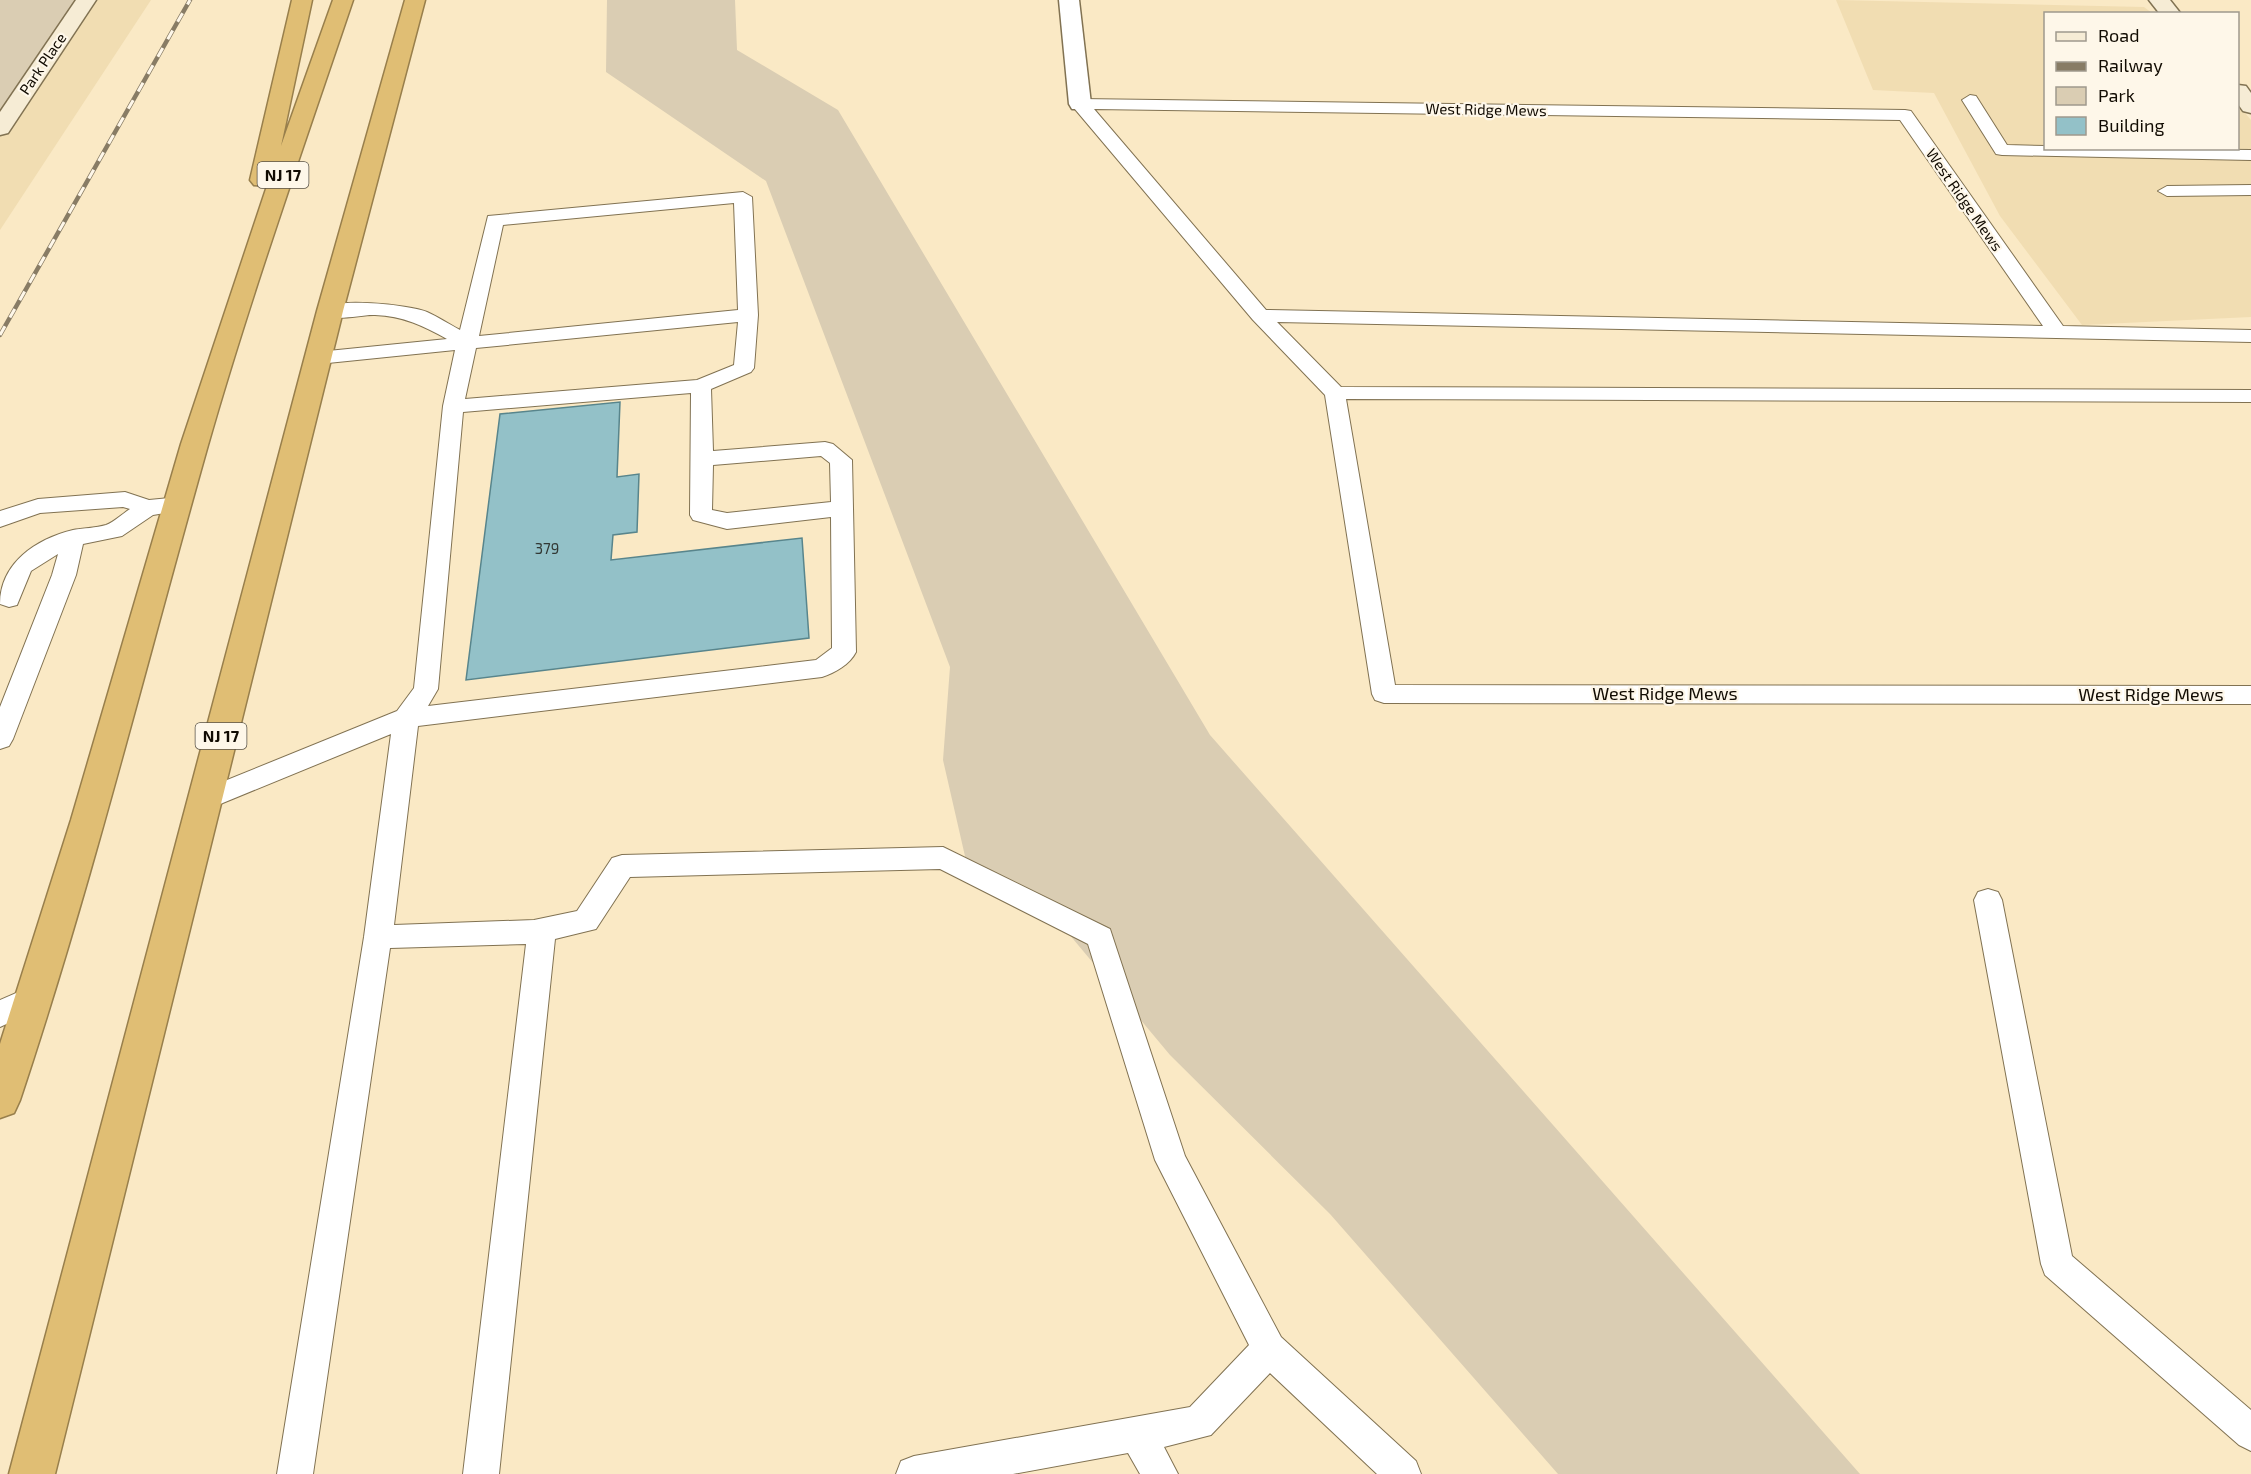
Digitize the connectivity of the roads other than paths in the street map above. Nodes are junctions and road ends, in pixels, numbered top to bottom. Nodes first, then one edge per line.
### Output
1 (86, 0) edge
2 (302, 0) edge
3 (343, 0) edge
4 (415, 0) edge
5 (1069, 0) edge
6 (2159, 0) edge
7 (2169, 12) edge
8 (2239, 92) edge
9 (1970, 100) dead end
10 (1080, 104) junction
11 (2251, 106) edge
12 (0, 128) edge
13 (2251, 155) edge
14 (2251, 190) edge
15 (2167, 191) dead end
16 (330, 311) junction
17 (748, 315) junction
18 (1260, 316) junction
19 (2057, 332) junction
20 (2251, 336) edge
21 (466, 341) junction
22 (223, 351) junction
23 (318, 358) junction
24 (701, 386) junction
25 (1335, 393) junction
26 (2251, 396) edge
27 (453, 406) junction
28 (702, 459) junction
29 (180, 504) junction
30 (147, 508) junction
31 (842, 508) junction
32 (0, 519) edge
33 (73, 538) junction
34 (9, 599) dead end
35 (2251, 695) edge
36 (406, 718) junction
37 (0, 739) edge
38 (204, 800) junction
39 (1988, 900) dead end
40 (542, 930) junction
41 (378, 937) junction
42 (37, 996) junction
43 (0, 1014) edge
44 (0, 1100) edge
45 (1269, 1349) junction
46 (2251, 1433) edge
47 (1137, 1435) junction
48 (32, 1474) edge
49 (295, 1474) edge
50 (481, 1474) edge
51 (914, 1474) edge
52 (1160, 1474) edge
53 (1403, 1474) edge

1 - 12 street, Park Place
2 - 22 highway
3 - 22 highway, NJ 17
4 - 16 highway, NJ 17
5 - 10 street
6 - 7 street
8 - 11 street
9 - 13 lane
10 - 18 lane
10 - 19 lane, West Ridge Mews
14 - 15 lane
16 - 21 lane
16 - 23 highway, NJ 17
17 - 21 lane
17 - 21 lane
17 - 24 lane
18 - 19 lane
18 - 25 lane
19 - 20 lane
21 - 23 lane
21 - 27 lane
22 - 29 highway, NJ 17
23 - 38 highway, NJ 17
24 - 27 lane
24 - 28 lane
25 - 26 lane
25 - 35 lane, West Ridge Mews
27 - 36 lane
28 - 31 lane
28 - 31 lane
29 - 30 lane
29 - 42 highway, NJ 17
30 - 32 lane
30 - 33 lane
31 - 36 lane
33 - 34 lane
33 - 37 lane
36 - 38 lane
36 - 41 lane
38 - 48 highway, NJ 17
39 - 46 lane
40 - 41 lane
40 - 45 lane
40 - 50 lane
41 - 49 lane
42 - 43 lane
42 - 44 highway, NJ 17
45 - 47 lane
45 - 53 lane
47 - 51 lane
47 - 52 lane

